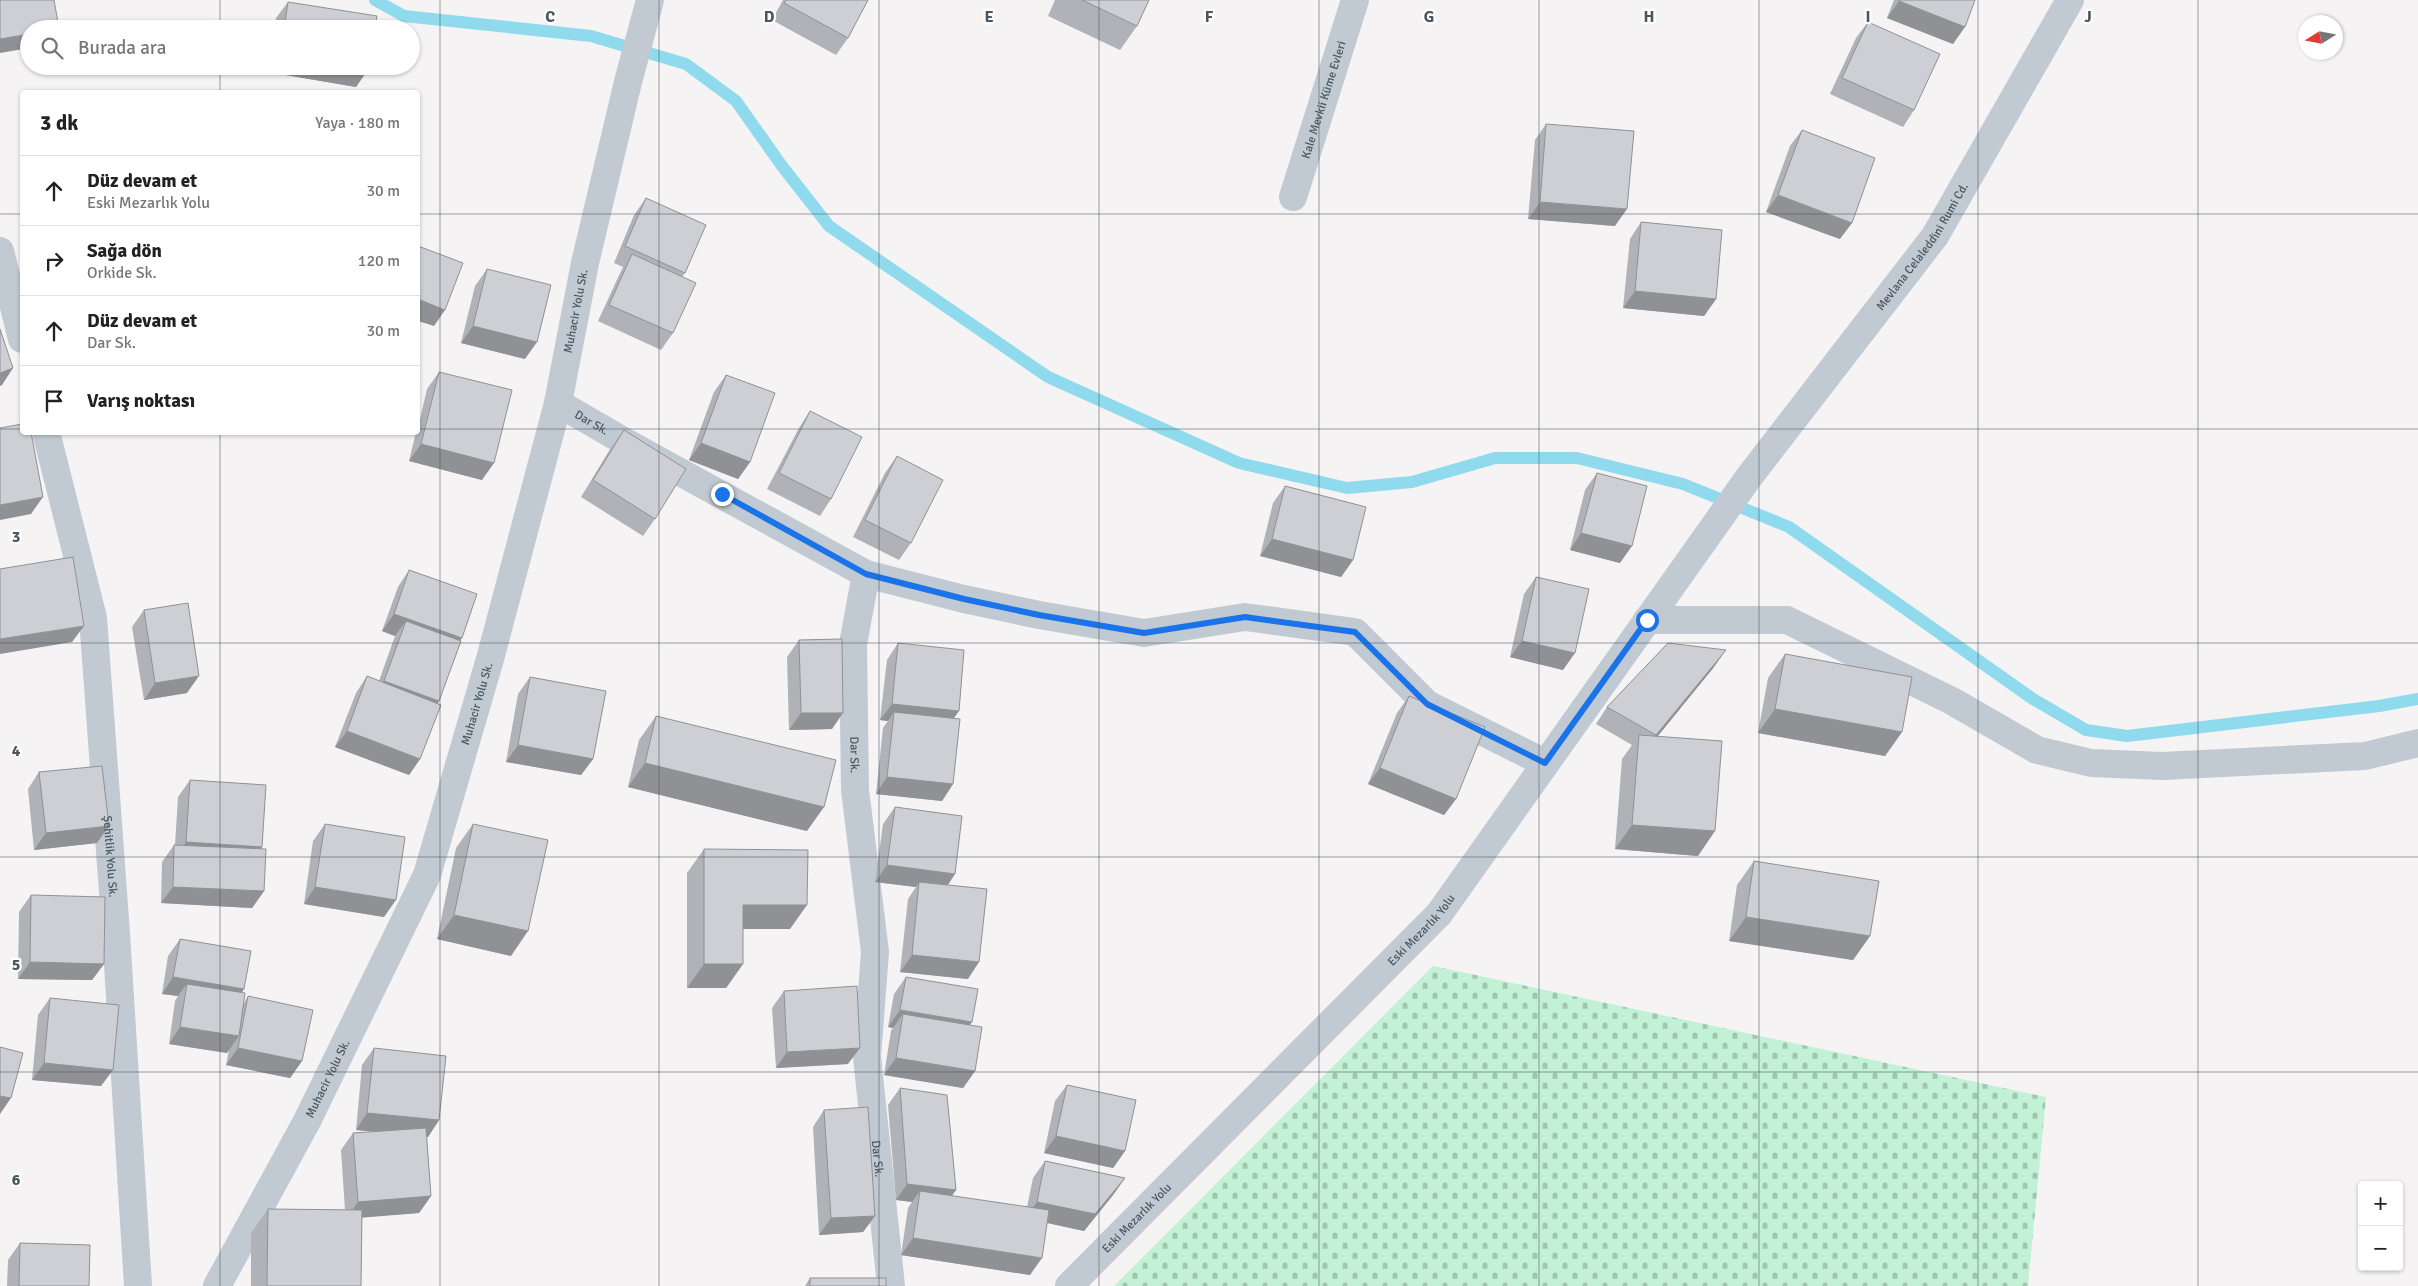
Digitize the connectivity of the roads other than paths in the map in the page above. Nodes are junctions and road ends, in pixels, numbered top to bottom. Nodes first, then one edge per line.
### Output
1 (1355, 0) edge
2 (2070, 0) edge
3 (647, 8) edge
4 (1293, 197) dead end
5 (0, 251) edge
6 (20, 331) edge
7 (558, 403) junction
8 (47, 435) edge
9 (1716, 525) joint
10 (866, 574) junction
11 (1647, 620) junction
12 (2418, 743) edge
13 (1545, 763) junction
14 (138, 1286) edge
15 (217, 1286) edge
16 (891, 1286) edge
17 (1069, 1286) edge

1 - 4 street, Kale Mevkii Küme Evleri
2 - 9 street, Mevlana Celaleddini Rumi Cd.
3 - 7 street, Muhacir Yolu Sk.
5 - 6 street
7 - 10 street, Dar Sk.
7 - 15 street, Muhacir Yolu Sk.
8 - 14 street, Şehitlik Yolu Sk.
9 - 11 street, Eski Mezarlık Yolu
10 - 13 street
10 - 16 street, Dar Sk.
11 - 12 street
11 - 13 street, Eski Mezarlık Yolu
13 - 17 street, Eski Mezarlık Yolu

